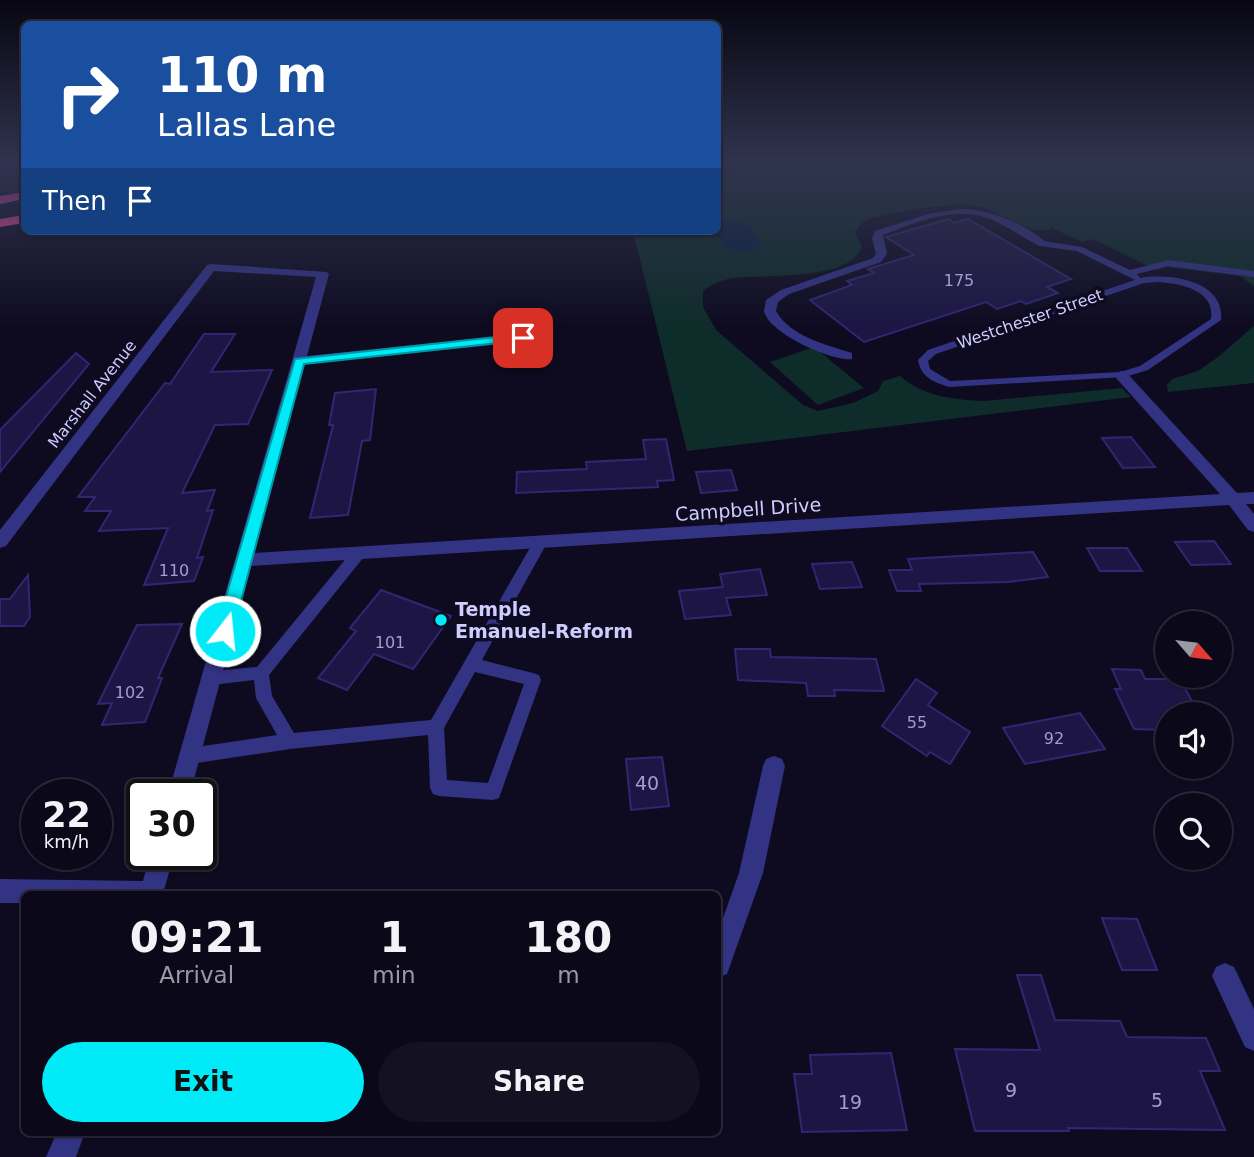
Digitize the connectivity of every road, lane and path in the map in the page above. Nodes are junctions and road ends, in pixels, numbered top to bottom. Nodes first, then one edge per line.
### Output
1 (928, 219) edge
2 (994, 219) edge
3 (1043, 244) joint
4 (1130, 273) junction
5 (1254, 274) edge
6 (1143, 280) junction
7 (523, 338) dead end
8 (848, 356) dead end
9 (299, 361) junction
10 (1121, 375) junction
11 (1254, 498) edge
12 (1233, 499) junction
13 (1254, 526) edge
14 (0, 542) edge
15 (540, 542) junction
16 (358, 554) junction
17 (244, 560) junction
18 (471, 664) junction
19 (261, 673) junction
20 (212, 677) junction
21 (436, 727) junction
22 (290, 741) junction
23 (190, 756) junction
24 (774, 766) dead end
25 (183, 779) edge
26 (158, 870) edge
27 (0, 891) edge
28 (21, 891) edge
29 (152, 891) edge
30 (721, 957) edge
31 (1224, 976) dead end
32 (1254, 1038) edge
33 (69, 1136) edge
34 (61, 1157) edge

1 - 8 street
2 - 3 street
3 - 4 lane
4 - 5 lane
4 - 6 lane
6 - 10 lane, Westchester Street
6 - 10 lane, Westchester Street
7 - 9 street
9 - 14 street, Marshall Avenue
9 - 17 street
10 - 12 street
11 - 12 street, Campbell Drive
12 - 13 street
12 - 15 street, Campbell Drive
15 - 16 street, Campbell Drive
15 - 18 lane
16 - 17 street, Campbell Drive
16 - 19 lane
17 - 20 street
18 - 21 lane
18 - 21 lane
19 - 20 lane
19 - 22 lane
20 - 23 street
21 - 22 lane
22 - 23 lane
23 - 25 street
24 - 30 street
26 - 29 street
27 - 28 street
31 - 32 street
33 - 34 street

